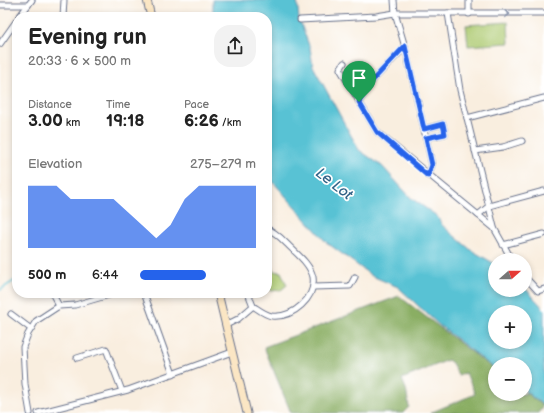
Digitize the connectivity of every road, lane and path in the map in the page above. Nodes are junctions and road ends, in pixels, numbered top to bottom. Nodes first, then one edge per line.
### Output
1 (32, 0) edge
2 (64, 0) edge
3 (147, 0) edge
4 (394, 0) edge
5 (469, 0) edge
6 (0, 5) edge
7 (28, 6) junction
8 (24, 12) edge
9 (63, 12) edge
10 (150, 12) edge
11 (395, 13) junction
12 (544, 13) edge
13 (448, 14) junction
14 (469, 14) junction
15 (300, 20) dead end
16 (12, 27) edge
17 (0, 44) edge
18 (405, 46) junction
19 (344, 63) dead end
20 (544, 98) edge
21 (359, 102) junction
22 (467, 118) junction
23 (424, 129) junction
24 (426, 138) junction
25 (522, 141) dead end
26 (475, 151) junction
27 (428, 176) junction
28 (544, 191) edge
29 (489, 206) junction
30 (478, 215) junction
31 (494, 228) junction
32 (272, 232) edge
33 (544, 234) edge
34 (503, 245) junction
35 (508, 253) edge
36 (356, 277) dead end
37 (532, 285) edge
38 (313, 287) junction
39 (544, 289) edge
40 (55, 298) edge
41 (99, 298) edge
42 (146, 298) edge
43 (219, 298) edge
44 (250, 298) edge
45 (59, 306) junction
46 (253, 306) junction
47 (11, 314) dead end
48 (226, 325) junction
49 (31, 329) junction
50 (232, 352) junction
51 (77, 358) dead end
52 (173, 374) junction
53 (122, 391) junction
54 (30, 413) edge
55 (38, 413) edge
56 (247, 413) edge

1 - 7 street
2 - 9 street
3 - 10 main road
4 - 11 street
5 - 14 street
6 - 7 street
7 - 8 street
11 - 13 street
11 - 15 street
11 - 18 street
14 -> 12 street
13 - 14 street
13 - 22 street
16 - 17 street
18 - 21 street
18 - 23 street
19 - 21 street
20 - 22 street
21 - 27 street
22 - 26 street
23 - 24 street
23 - 24 street
24 - 27 street
25 - 26 street
26 - 29 street
27 - 30 street
28 - 29 street
29 - 30 street
29 - 31 street
30 - 31 street
31 - 34 street
32 - 38 street
33 - 34 street
34 - 35 street
36 - 38 street
37 - 39 street
38 - 46 street
40 - 45 street
41 - 45 street
42 - 52 street
43 - 48 main road
44 - 46 street
45 - 49 street
46 - 48 street
47 - 49 street
48 - 50 main road
49 - 54 street
50 - 52 street
50 - 56 main road
51 - 53 street
52 - 53 street
53 - 55 street

